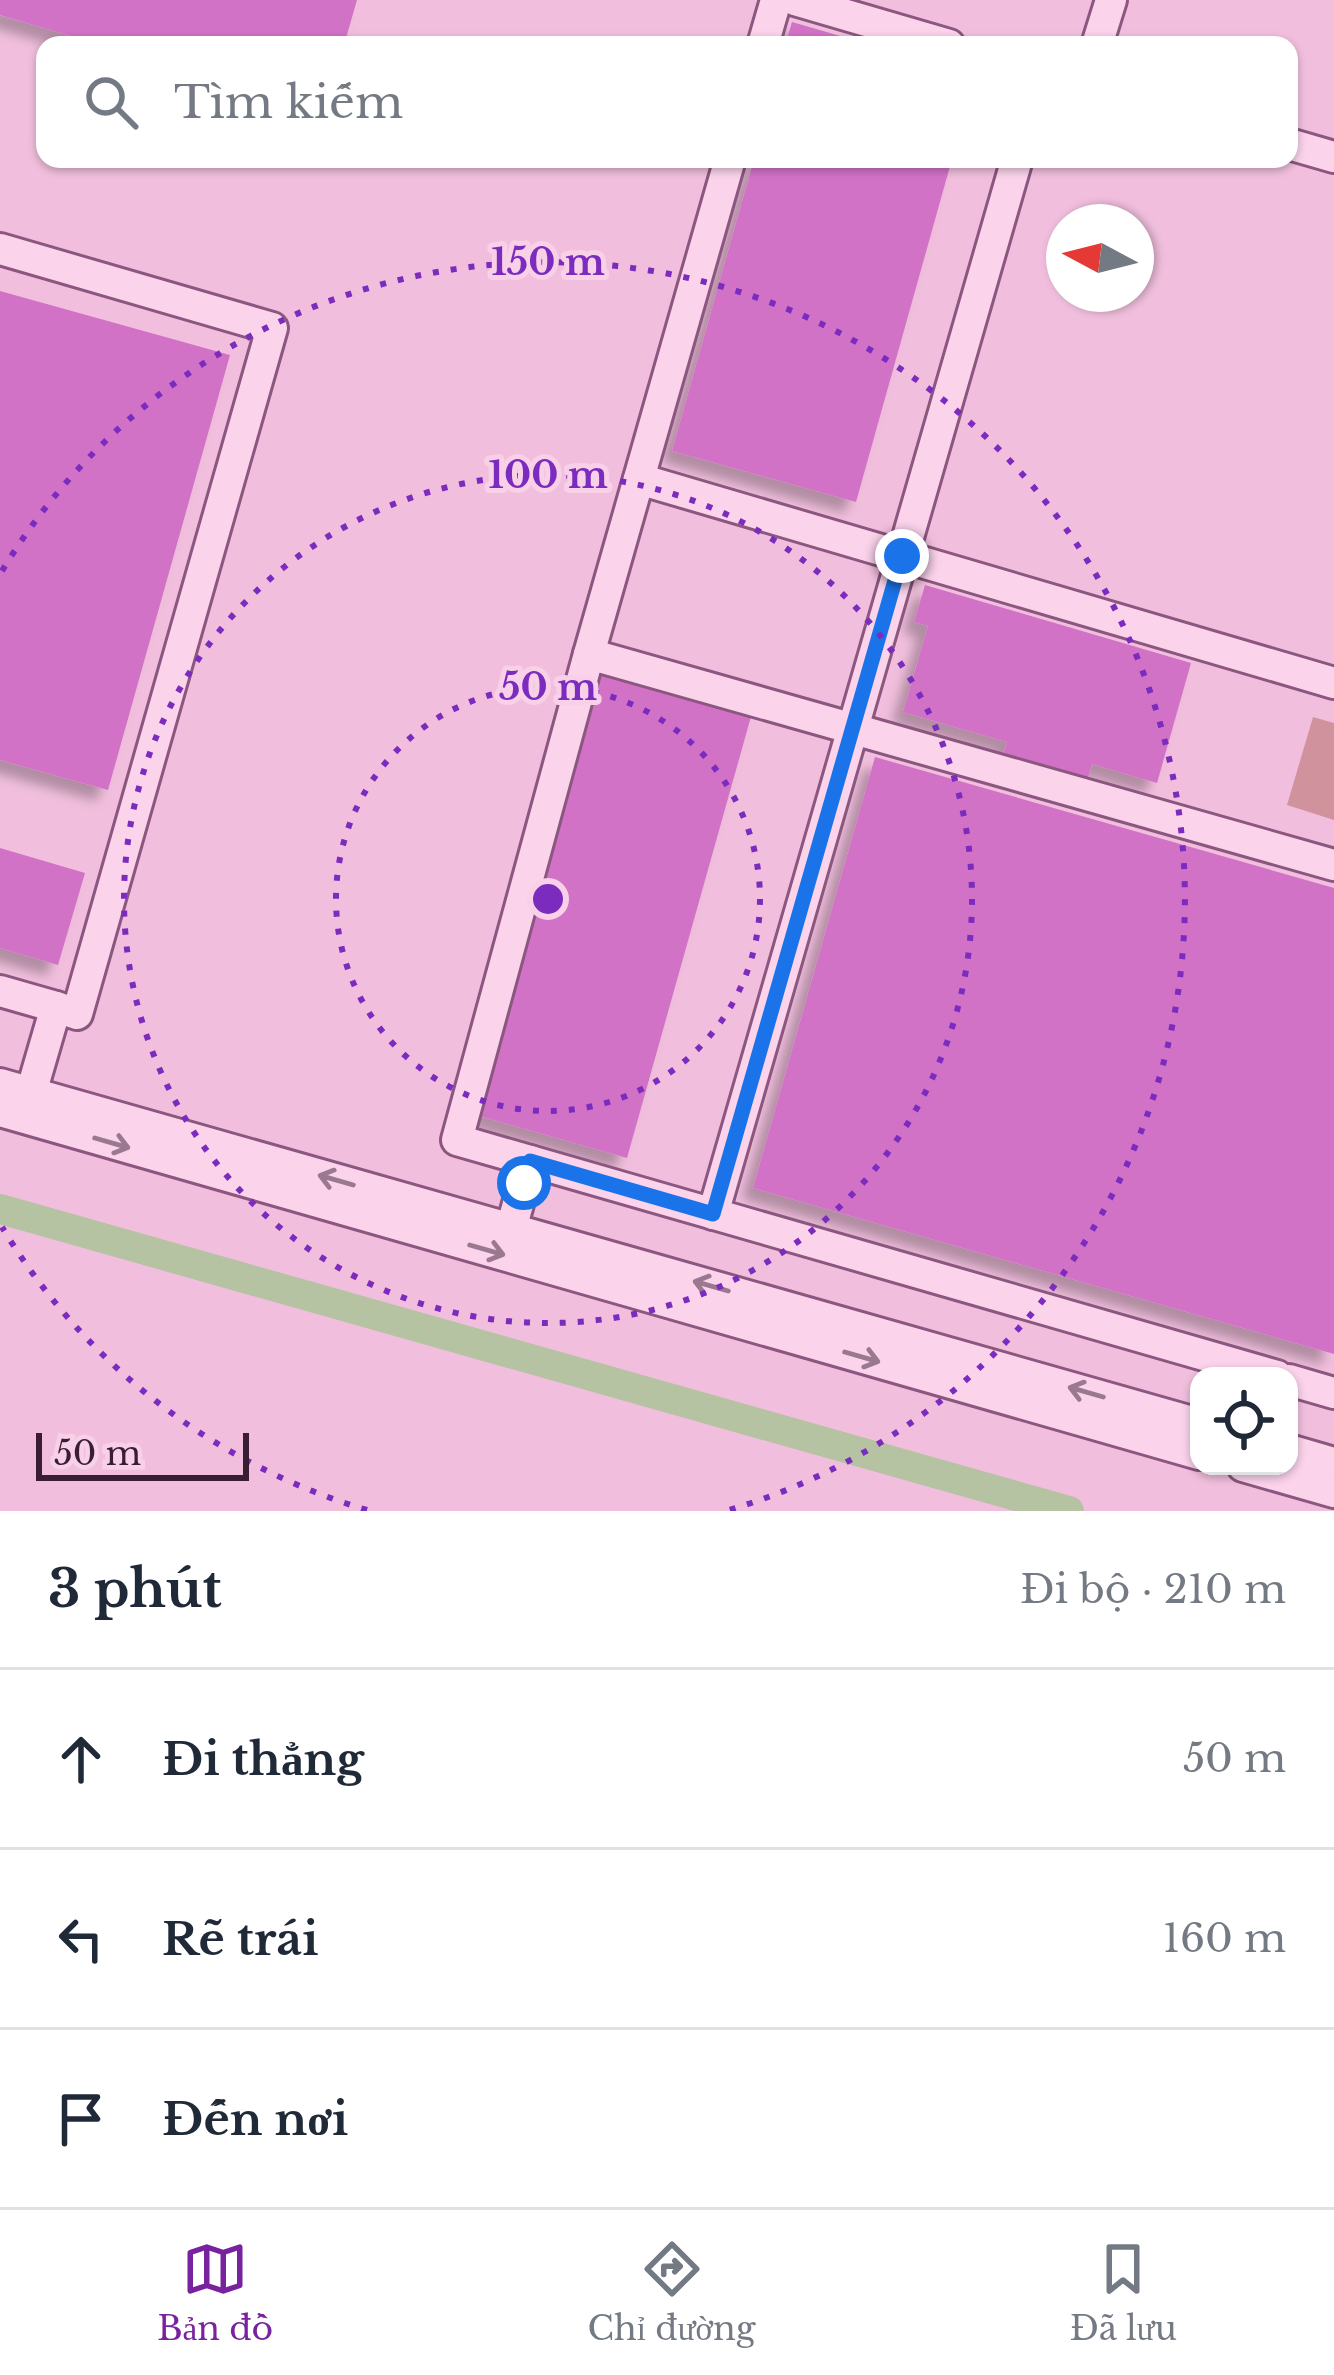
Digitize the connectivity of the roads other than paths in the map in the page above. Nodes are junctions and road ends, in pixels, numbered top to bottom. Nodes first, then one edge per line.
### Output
1 (776, 0) edge
2 (795, 0) edge
3 (1111, 0) edge
4 (766, 36) edge
5 (918, 36) edge
6 (1099, 36) edge
7 (1298, 147) edge
8 (1334, 157) edge
9 (727, 168) edge
10 (1014, 168) edge
11 (0, 249) edge
12 (639, 479) junction
13 (902, 556) junction
14 (589, 654) junction
15 (1334, 683) edge
16 (853, 729) junction
17 (1334, 865) edge
18 (0, 991) edge
19 (56, 1007) junction
20 (0, 1084) edge
21 (31, 1093) junction
22 (0, 1111) edge
23 (530, 1161) junction
24 (713, 1214) junction
25 (511, 1229) junction
26 (1245, 1367) edge
27 (1298, 1383) edge
28 (1334, 1393) edge
29 (1190, 1421) edge
30 (1190, 1451) edge
31 (1298, 1452) edge
32 (1334, 1462) edge
33 (1274, 1475) edge
34 (1334, 1492) edge

1 - 4 street
2 - 5 street
3 - 6 street
7 - 8 street
9 - 12 street
10 - 13 street
11 - 19 street
12 - 13 street
12 - 14 street
13 - 15 street
13 - 16 street
14 - 16 street
14 - 23 street
16 - 17 street
16 - 24 street
18 - 19 street
19 - 21 street
20 - 21 street
25 -> 21 street
22 -> 30 street
23 - 24 street
23 - 25 street
24 - 26 street
29 -> 25 street
27 - 28 street
31 - 32 street
33 - 34 street

